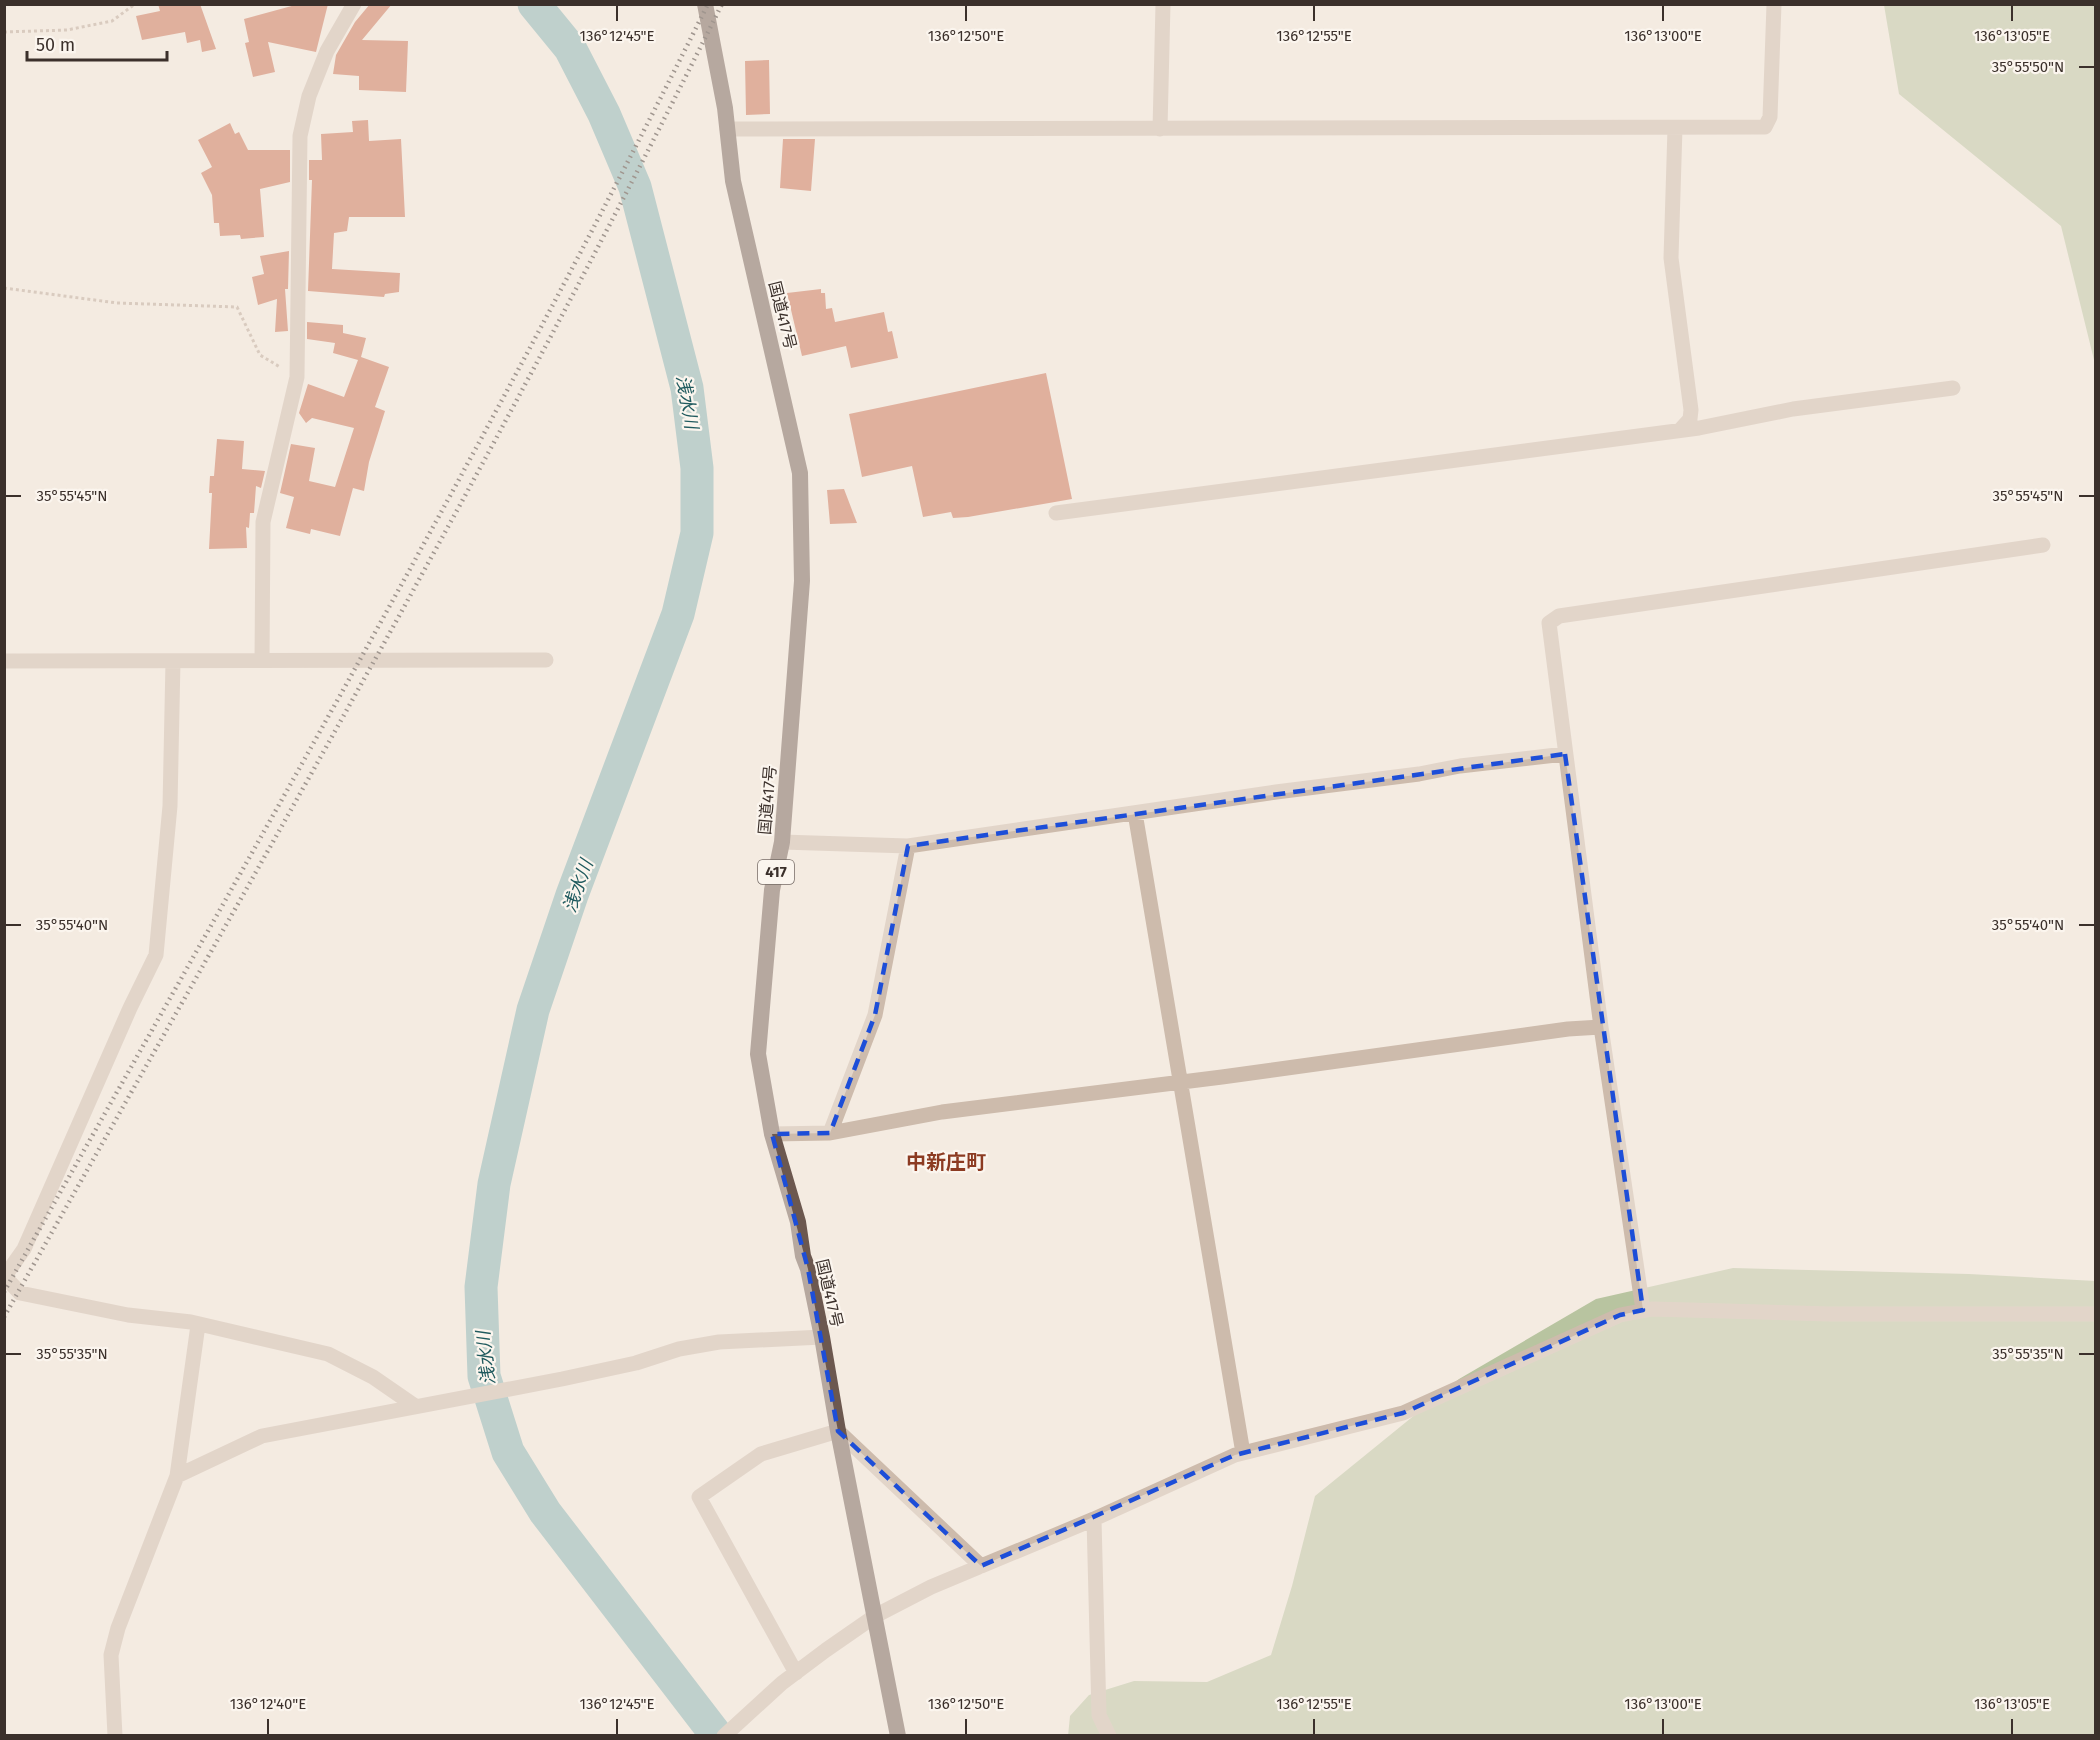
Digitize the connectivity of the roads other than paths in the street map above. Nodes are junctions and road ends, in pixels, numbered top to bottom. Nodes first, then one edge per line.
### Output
1 (354, 4) edge
2 (705, 4) edge
3 (1163, 4) edge
4 (1774, 4) edge
5 (1675, 128) junction
6 (727, 129) junction
7 (1160, 129) junction
8 (1953, 388) dead end
9 (1680, 430) junction
10 (1056, 513) dead end
11 (2043, 545) dead end
12 (262, 660) junction
13 (546, 660) dead end
14 (4, 661) edge
15 (173, 661) junction
16 (1565, 754) junction
17 (1135, 813) junction
18 (782, 842) junction
19 (908, 846) junction
20 (1601, 1027) junction
21 (1180, 1081) junction
22 (830, 1133) junction
23 (772, 1134) junction
24 (5, 1276) edge
25 (1643, 1310) junction
26 (2096, 1314) edge
27 (198, 1325) junction
28 (822, 1337) junction
29 (415, 1406) junction
30 (838, 1431) junction
31 (1243, 1453) junction
32 (177, 1476) junction
33 (1094, 1519) junction
34 (981, 1566) junction
35 (875, 1616) junction
36 (796, 1673) junction
37 (115, 1736) edge
38 (724, 1736) edge
39 (898, 1736) edge
40 (1109, 1736) edge

1 - 12 street
2 - 6 highway, 国道417号 / 417
3 - 7 street
4 - 5 street
5 - 7 street
5 - 9 street
6 - 7 street
6 - 18 highway, 国道417号 / 417
8 - 9 street
9 - 10 street
11 - 16 street
12 - 13 street
12 - 15 street
14 - 15 street
15 - 24 street
16 - 17 street
16 - 20 street
17 - 19 street
17 - 21 street
18 - 19 street
18 - 23 highway, 国道417号 / 417
19 - 22 street
20 - 21 street
20 - 25 street
21 - 22 street
21 - 31 street
22 - 23 street
23 - 28 highway, 国道417号 / 417
24 - 27 street
25 - 26 street
25 - 31 street
27 - 29 street
27 - 32 street
28 - 29 street
28 - 30 highway, 国道417号 / 417
29 - 32 street
30 - 34 street
30 - 35 highway, 国道417号 / 417
30 - 36 street
31 - 33 street
32 - 37 street
33 - 34 street
33 - 40 street
34 - 35 street
35 - 36 street
35 - 39 highway, 国道417号 / 417
36 - 38 street

